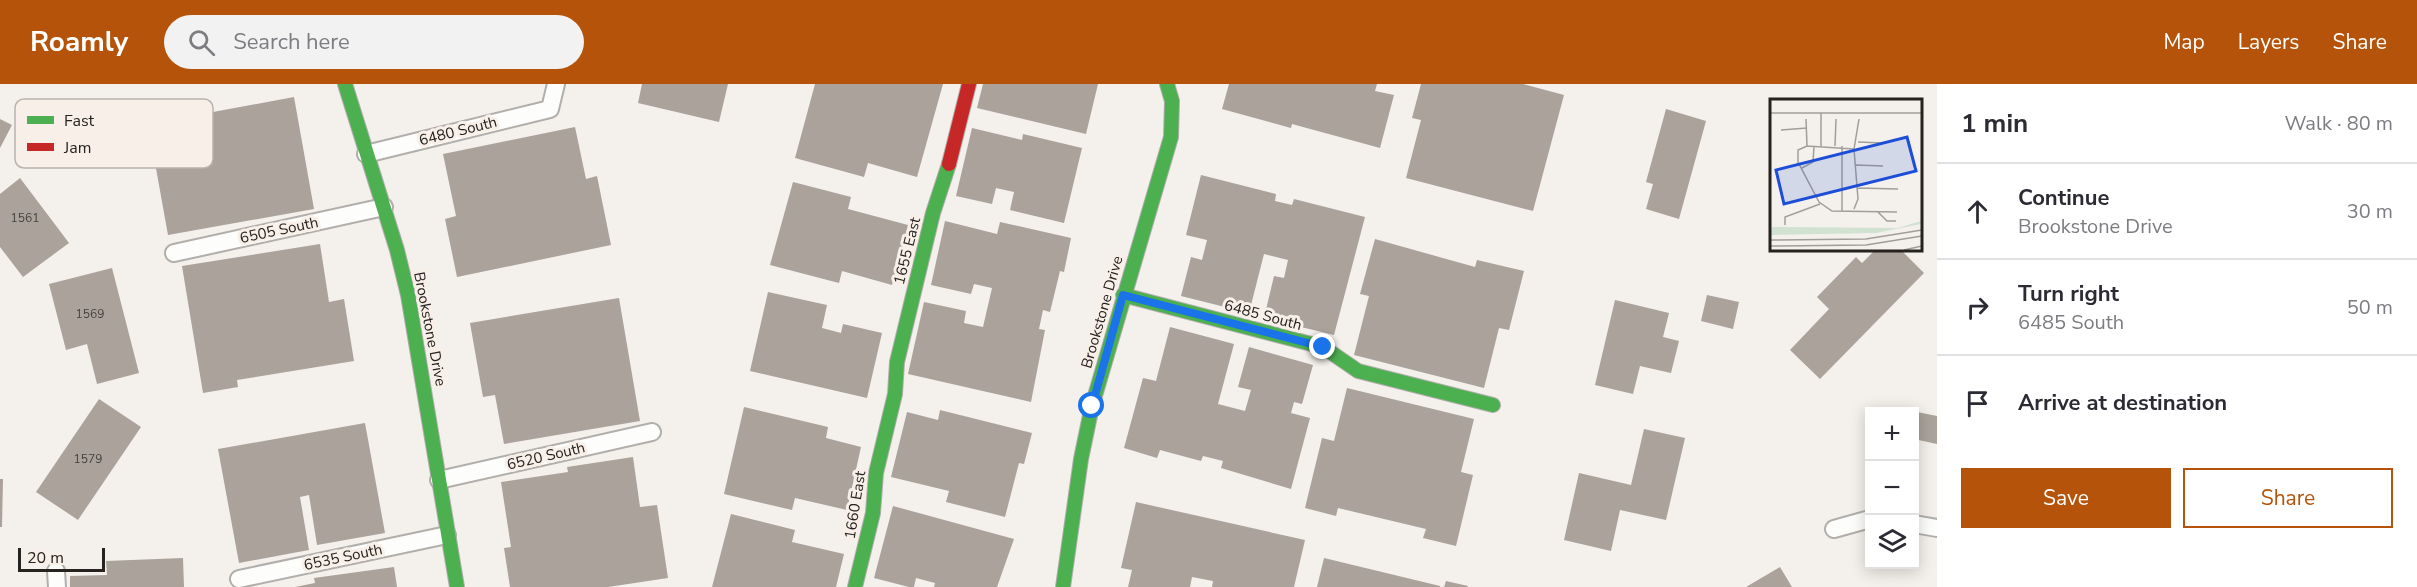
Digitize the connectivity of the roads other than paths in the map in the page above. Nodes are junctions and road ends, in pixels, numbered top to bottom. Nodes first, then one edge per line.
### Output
1 (345, 84) edge
2 (556, 84) edge
3 (969, 84) edge
4 (1167, 84) edge
5 (366, 154) junction
6 (384, 207) junction
7 (174, 253) dead end
8 (1123, 295) junction
9 (1493, 405) dead end
10 (887, 428) joint
11 (652, 432) dead end
12 (439, 480) junction
13 (1865, 520) edge
14 (1919, 525) edge
15 (1937, 528) edge
16 (1834, 529) dead end
17 (447, 535) junction
18 (239, 579) dead end
19 (457, 587) edge
20 (855, 587) edge
21 (1063, 587) edge

1 - 5 street, Brookstone Drive
2 - 5 lane, 6480 South
3 - 10 street, 1655 East
4 - 8 street, Brookstone Drive
5 - 6 street, Brookstone Drive
6 - 7 lane, 6505 South
6 - 12 street, Brookstone Drive
8 - 9 street, 6485 South
8 - 21 street, Brookstone Drive
10 - 20 street, 1660 East
11 - 12 lane, 6520 South
12 - 17 street, Brookstone Drive
13 - 16 lane
14 - 15 lane
17 - 18 lane, 6535 South
17 - 19 street, Brookstone Drive

